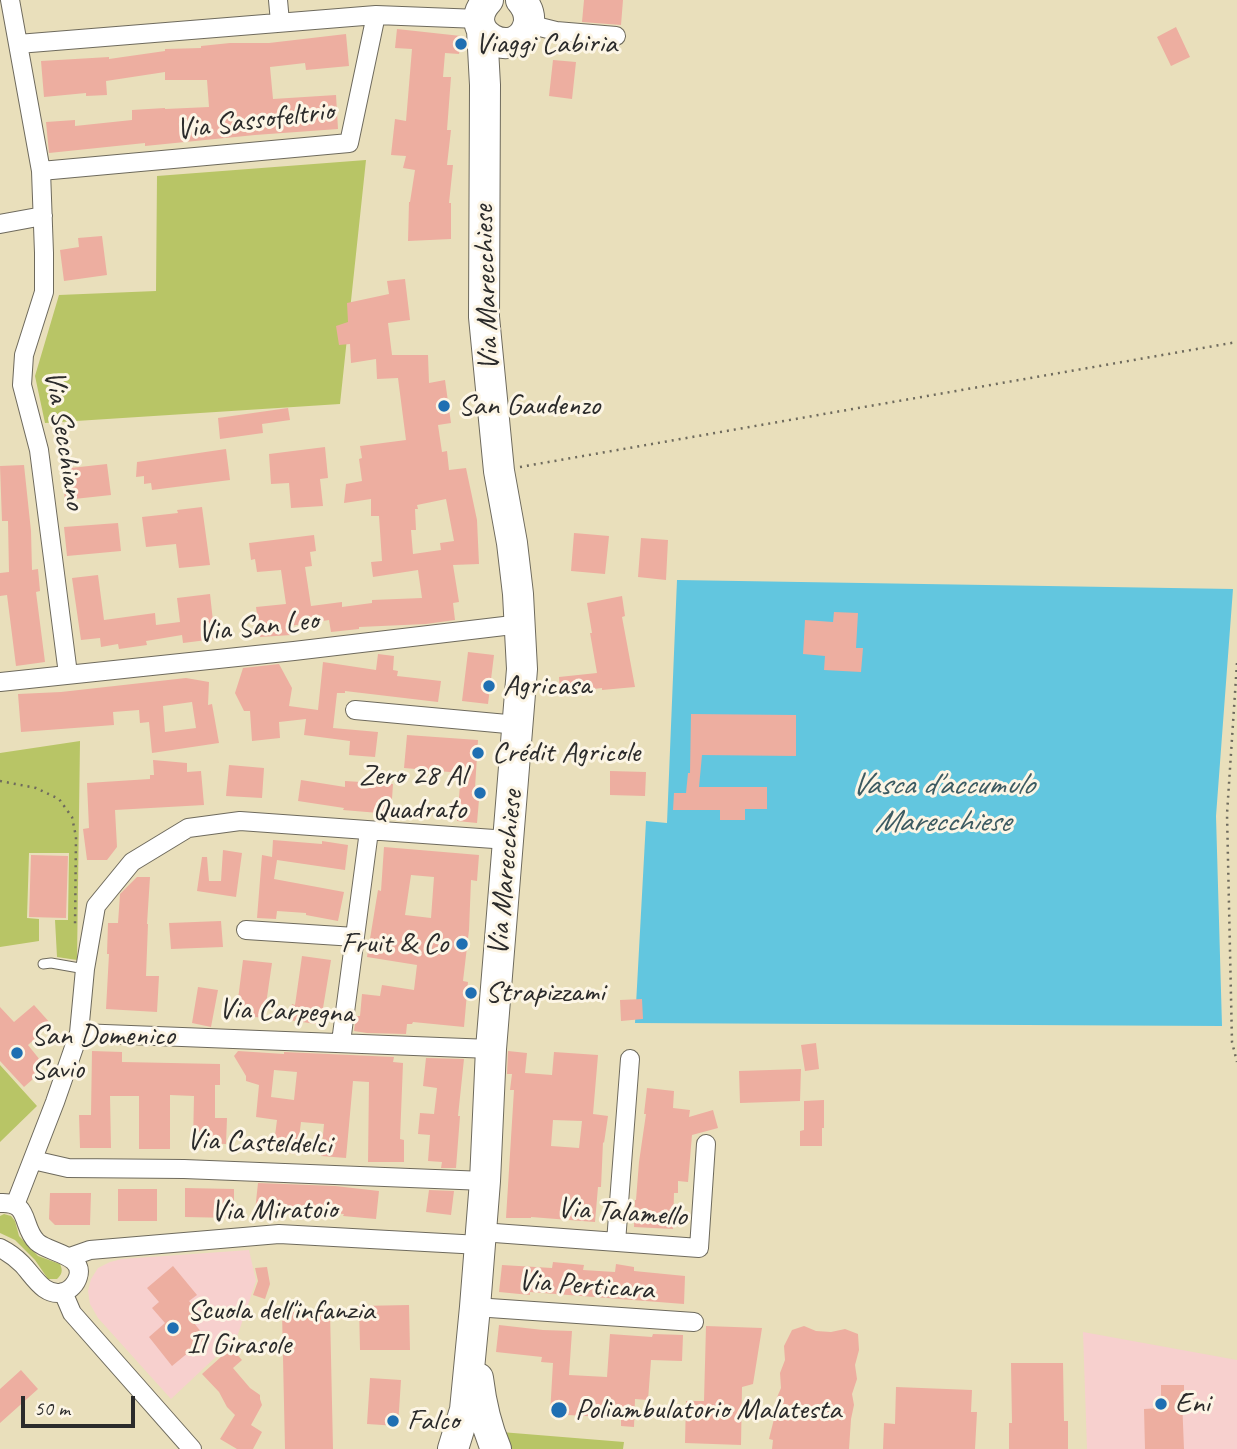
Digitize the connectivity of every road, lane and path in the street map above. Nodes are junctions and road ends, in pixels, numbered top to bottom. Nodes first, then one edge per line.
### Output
1 (10, 0) edge
2 (278, 0) edge
3 (482, 11) edge
4 (376, 15) junction
5 (280, 22) junction
6 (520, 22) edge
7 (616, 36) dead end
8 (18, 44) junction
9 (485, 85) junction
10 (41, 171) junction
11 (43, 216) junction
12 (0, 224) edge
13 (1237, 342) edge
14 (499, 471) junction
15 (521, 624) junction
16 (1237, 663) edge
17 (68, 674) junction
18 (0, 682) edge
19 (355, 710) dead end
20 (518, 725) junction
21 (0, 781) edge
22 (369, 831) junction
23 (509, 840) junction
24 (75, 928) dead end
25 (246, 930) dead end
26 (355, 937) junction
27 (43, 964) dead end
28 (85, 969) junction
29 (79, 1033) junction
30 (341, 1042) junction
31 (491, 1049) junction
32 (630, 1059) dead end
33 (1237, 1062) edge
34 (706, 1144) dead end
35 (33, 1160) junction
36 (485, 1181) junction
37 (7, 1204) edge
38 (481, 1238) junction
39 (616, 1242) junction
40 (0, 1248) edge
41 (70, 1258) junction
42 (63, 1293) junction
43 (474, 1318) junction
44 (694, 1322) dead end
45 (465, 1410) junction
46 (191, 1449) edge
47 (453, 1449) edge
48 (471, 1449) edge
49 (496, 1449) edge

1 - 8 street, Via Secchiano
2 - 5 street
3 - 4 street
3 - 6 main road
3 - 9 main road, Via Marecchiese
4 - 5 street
4 - 10 street, Via Sassofeltrio
5 - 8 street
6 - 7 street
6 - 9 main road, Via Marecchiese
8 - 10 street, Via Secchiano
9 - 14 main road, Via Marecchiese
10 - 11 street, Via Secchiano
11 - 12 street
11 - 17 street, Via Secchiano
13 - 14 path
14 - 15 main road, Via Marecchiese
15 - 17 street, Via San Leo
15 - 20 main road, Via Marecchiese
16 - 33 path
17 - 18 street, Via San Leo
19 - 20 street
20 - 23 main road, Via Marecchiese
21 - 24 path
22 - 23 street
22 - 26 street
22 - 28 street
23 - 31 main road, Via Marecchiese
25 - 26 street
26 - 30 street
27 - 28 lane
28 - 29 street
29 - 30 street, Via Carpegna
29 - 35 street
30 - 31 street, Via Carpegna
31 - 36 main road, Via Marecchiese
32 - 39 street
34 - 39 street, Via Talamello
35 - 36 street, Via Casteldelci
35 - 37 street
36 - 38 main road, Via Marecchiese
37 - 41 street
38 - 39 street, Via Talamello
38 - 41 street, Via Miratoio
38 - 43 main road, Via Marecchiese
40 - 42 street
41 - 42 street
42 - 46 street
43 - 44 street, Via Perticara
43 - 45 main road, Via Marecchiese
43 - 49 main road
45 - 47 main road, Via Marecchiese
45 - 48 main road, Via Marecchiese

